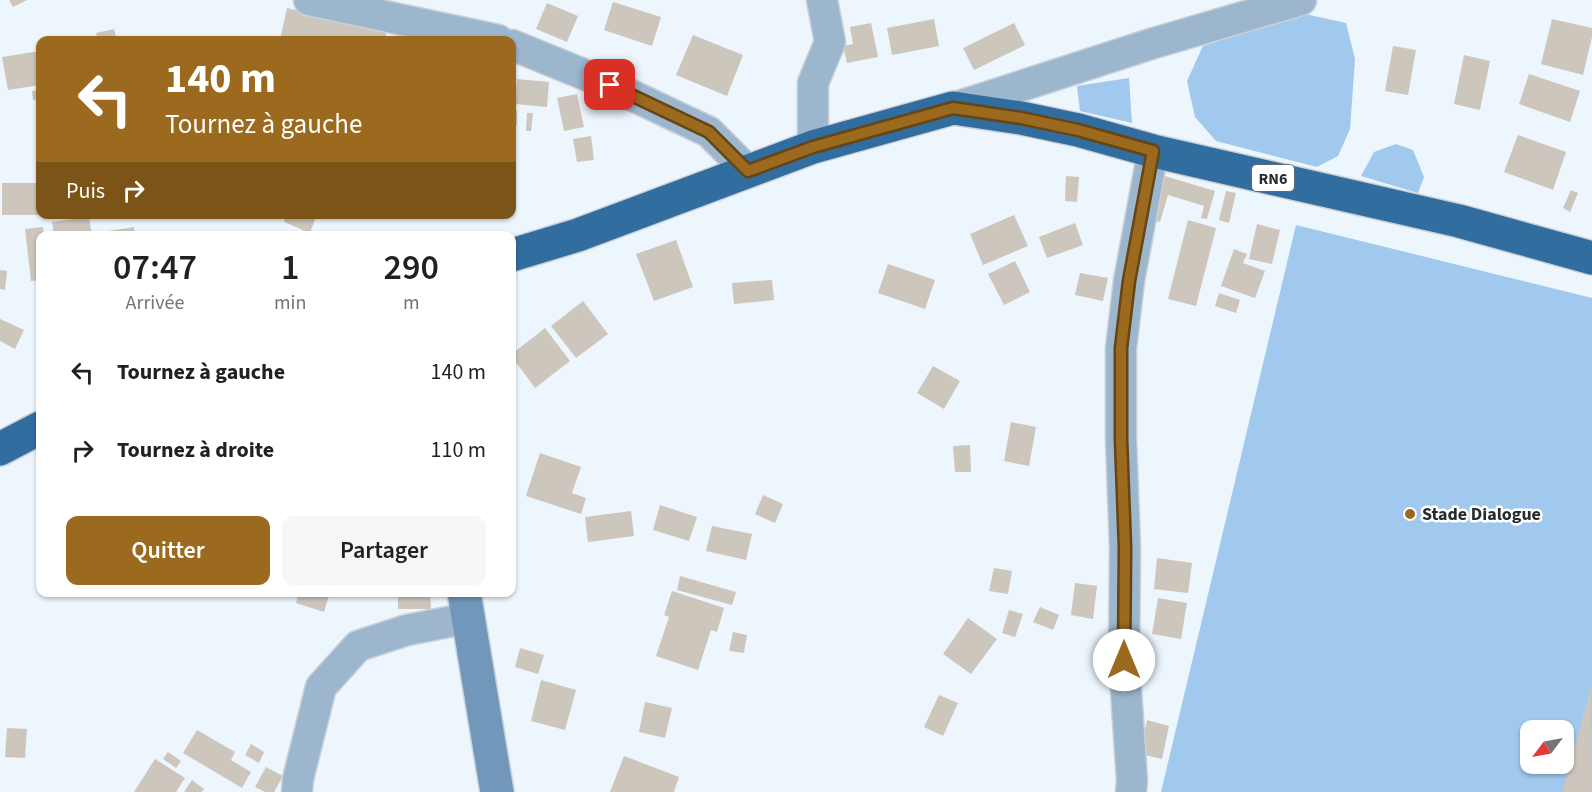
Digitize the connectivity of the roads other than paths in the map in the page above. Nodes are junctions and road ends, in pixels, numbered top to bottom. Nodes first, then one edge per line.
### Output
1 (309, 0) edge
2 (822, 0) edge
3 (1301, 0) edge
4 (479, 36) edge
5 (516, 47) edge
6 (953, 108) junction
7 (813, 147) junction
8 (1153, 151) junction
9 (748, 171) junction
10 (516, 254) edge
11 (1592, 258) edge
12 (36, 430) edge
13 (0, 450) edge
14 (466, 605) edge
15 (297, 792) edge
16 (497, 792) edge
17 (1131, 792) edge

1 - 4 street
2 - 7 street
3 - 6 street
5 - 9 street
6 - 7 highway, RN6
6 - 8 highway, RN6
7 - 9 highway, RN6
8 - 11 highway, RN6
8 - 17 street
9 - 10 highway, RN6
12 - 13 highway
14 - 15 street
14 - 16 main road

